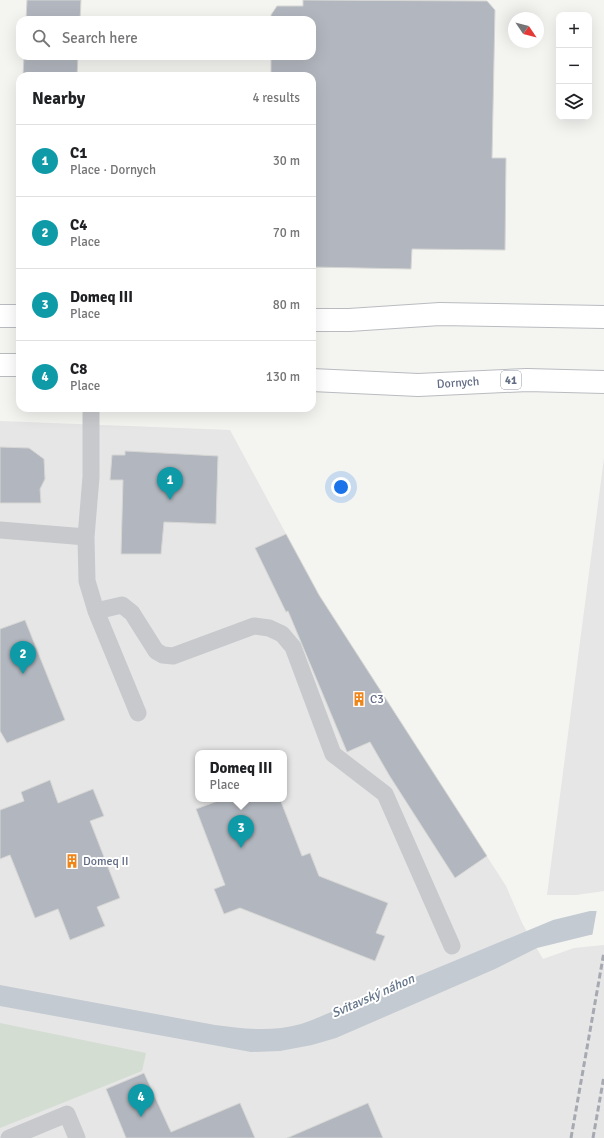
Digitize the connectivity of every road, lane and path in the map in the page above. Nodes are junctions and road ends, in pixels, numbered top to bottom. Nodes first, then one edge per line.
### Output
1 (0, 316) edge
2 (16, 316) edge
3 (604, 317) edge
4 (316, 320) edge
5 (0, 365) edge
6 (16, 365) edge
7 (316, 380) edge
8 (604, 382) edge
9 (91, 412) edge
10 (0, 530) edge
11 (86, 537) junction
12 (96, 611) junction
13 (138, 713) dead end
14 (452, 946) dead end
15 (8, 1138) edge
16 (77, 1138) edge

1 - 2 main road
3 - 4 main road
5 - 6 main road
7 - 8 main road, Dornych / 41
9 - 11 lane
10 - 11 lane
11 - 12 lane
12 - 13 lane
12 - 14 lane
15 - 16 lane

